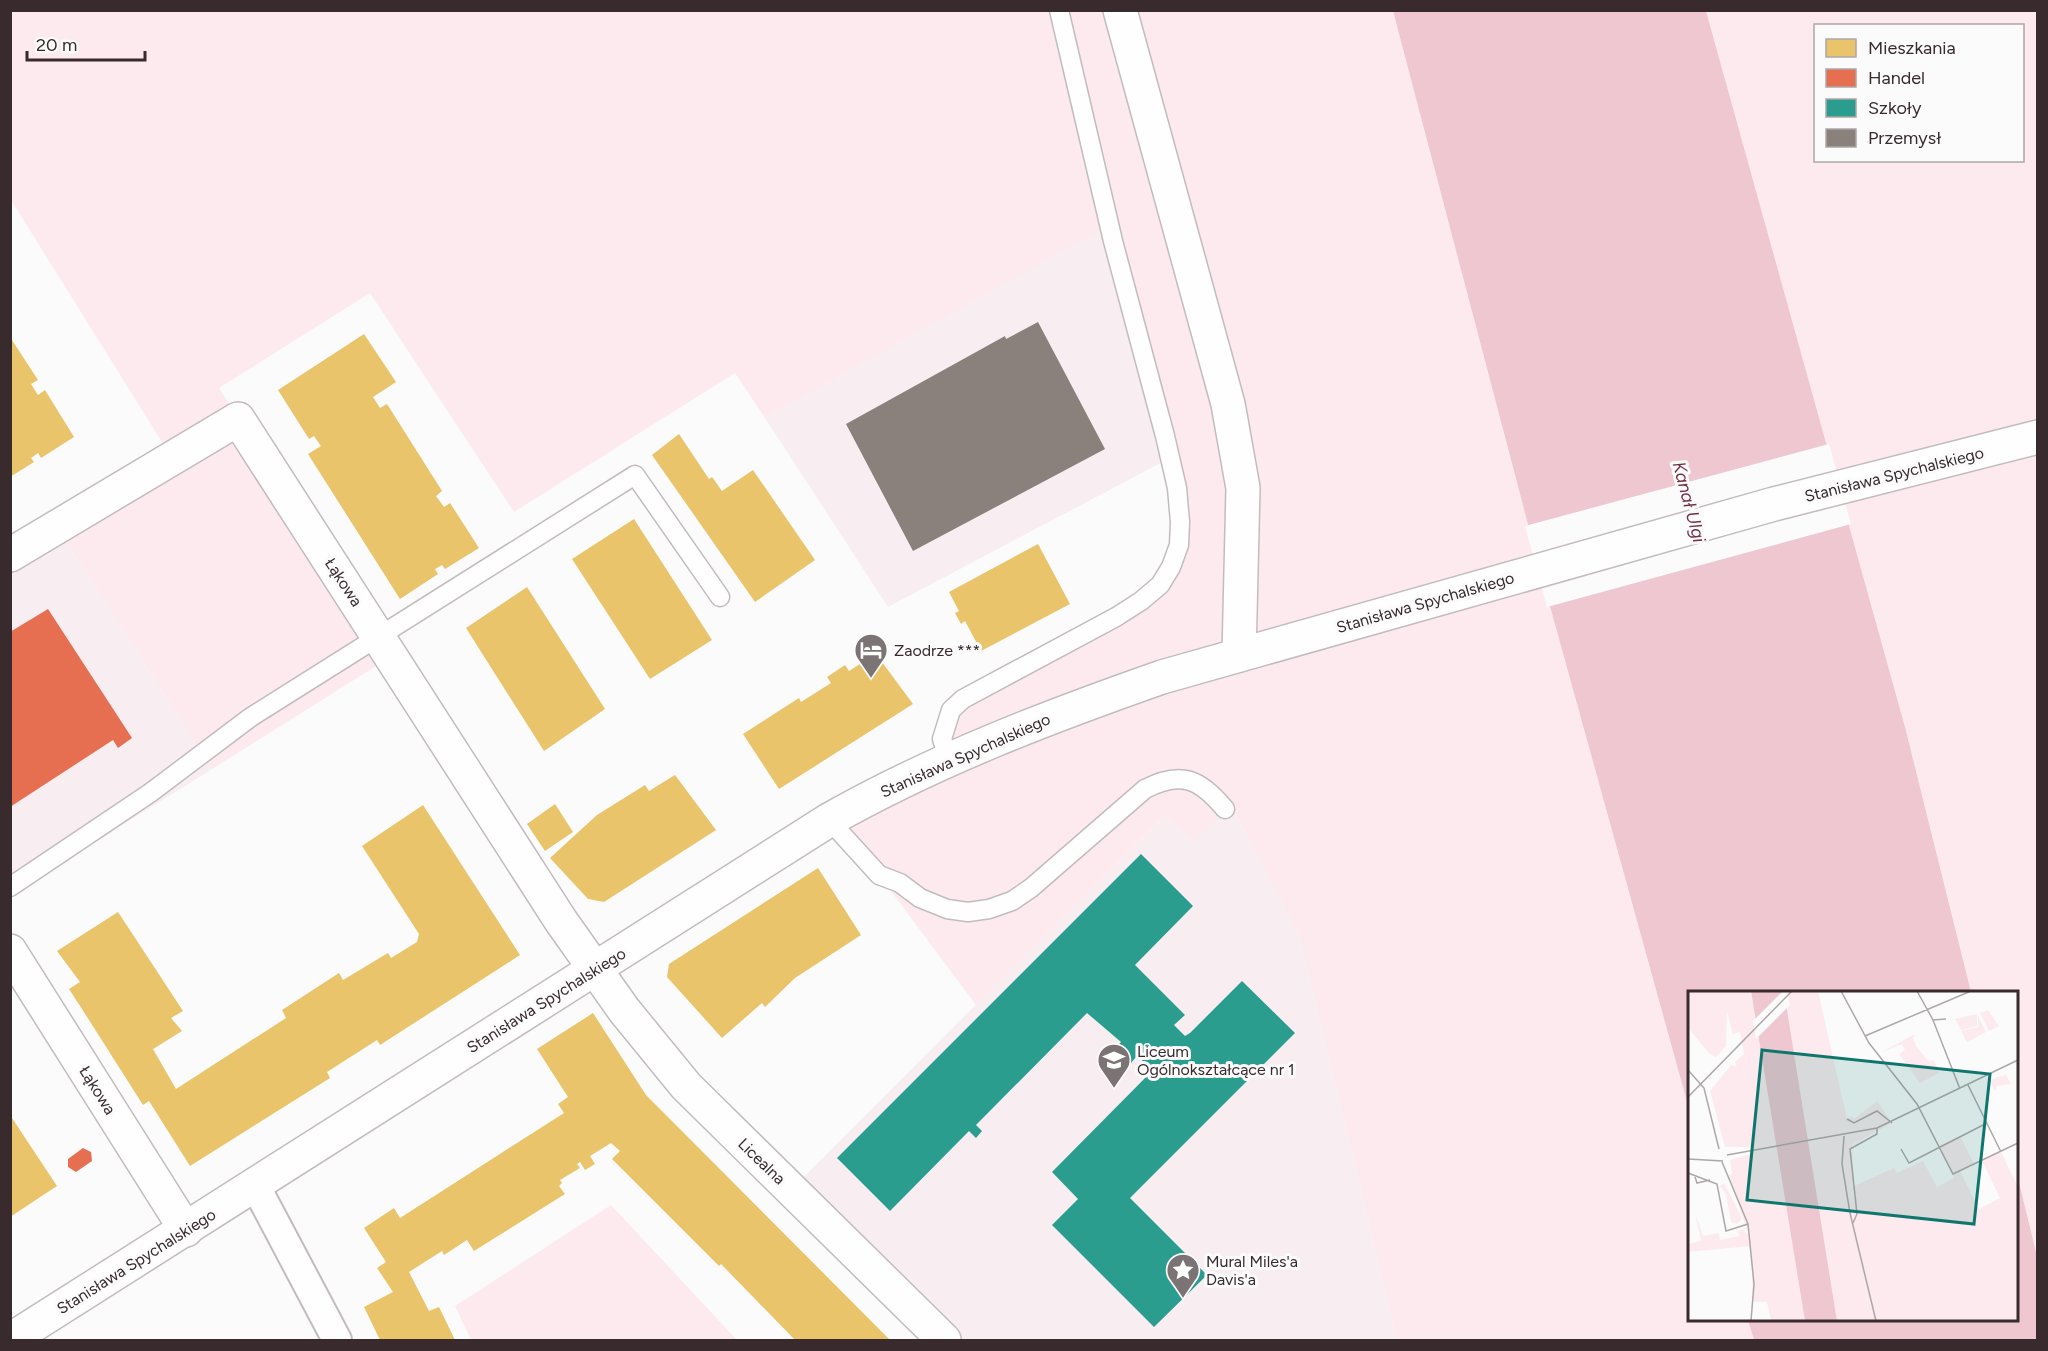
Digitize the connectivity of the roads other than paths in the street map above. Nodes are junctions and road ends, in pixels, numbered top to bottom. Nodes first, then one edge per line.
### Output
1 (1059, 10) edge
2 (1120, 10) edge
3 (2037, 437) edge
4 (10, 555) edge
5 (720, 597) dead end
6 (380, 636) junction
7 (1239, 654) junction
8 (950, 759) junction
9 (1225, 809) dead end
10 (829, 820) junction
11 (10, 887) edge
12 (10, 951) edge
13 (595, 969) junction
14 (255, 1185) junction
15 (186, 1230) junction
16 (10, 1340) edge
17 (337, 1341) edge
18 (944, 1341) edge

1 - 8 lane
2 - 7 street
3 - 7 street, Stanisława Spychalskiego
4 - 6 street, Łąkowa
5 - 6 lane
6 - 11 lane
6 - 13 street, Łąkowa
7 - 8 street, Stanisława Spychalskiego
8 - 10 street, Stanisława Spychalskiego
9 - 10 lane
10 - 13 street, Stanisława Spychalskiego
12 - 15 street, Łąkowa
13 - 14 street, Stanisława Spychalskiego
13 - 18 street, Licealna
14 - 15 street, Stanisława Spychalskiego
14 - 17 street
15 - 16 street, Stanisława Spychalskiego

